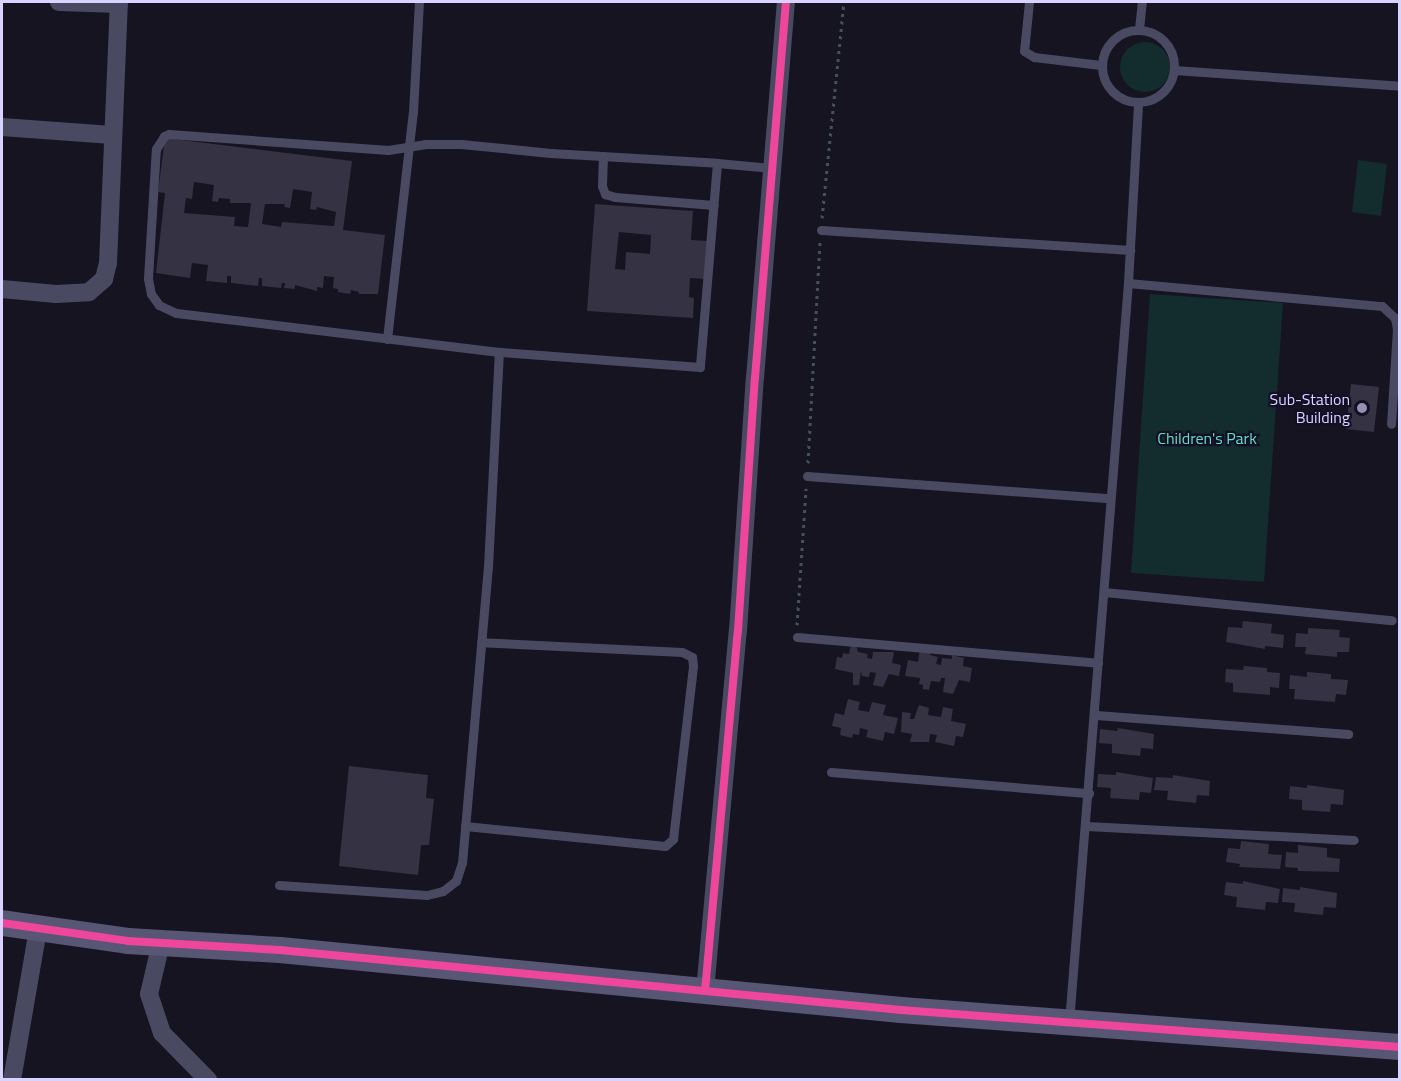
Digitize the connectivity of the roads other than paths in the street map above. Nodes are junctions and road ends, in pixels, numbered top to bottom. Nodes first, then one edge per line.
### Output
1 (59, 2) edge
2 (419, 2) edge
3 (786, 2) edge
4 (1029, 2) edge
5 (1142, 2) edge
6 (119, 3) edge
7 (1139, 29) junction
8 (1101, 65) junction
9 (1174, 70) junction
10 (1400, 86) edge
11 (1138, 103) junction
12 (2, 127) edge
13 (112, 135) junction
14 (408, 148) junction
15 (603, 156) junction
16 (717, 163) junction
17 (772, 168) junction
18 (714, 205) junction
19 (821, 230) road end
20 (1130, 249) junction
21 (1128, 283) junction
22 (2, 289) edge
23 (387, 339) junction
24 (499, 352) junction
25 (1390, 424) dead end
26 (807, 476) road end
27 (1109, 498) junction
28 (1104, 592) junction
29 (1392, 620) dead end
30 (797, 637) road end
31 (481, 642) junction
32 (1098, 663) junction
33 (1096, 715) junction
34 (1348, 734) dead end
35 (831, 772) dead end
36 (1089, 793) junction
37 (465, 826) junction
38 (1087, 826) junction
39 (1354, 840) dead end
40 (279, 885) dead end
41 (2, 923) edge
42 (38, 929) junction
43 (161, 943) junction
44 (705, 991) junction
45 (1069, 1022) junction
46 (1400, 1047) edge
47 (12, 1080) edge
48 (208, 1080) edge

1 - 6 street
2 - 14 lane
3 - 17 street
4 - 8 lane
5 - 7 lane
6 - 13 street
7 - 8 lane
7 - 9 lane
8 - 11 lane
9 - 10 lane
9 - 11 lane
11 - 20 lane
12 - 13 street
13 - 22 street
14 - 15 lane
14 - 23 lane
14 - 23 lane
15 - 16 lane
15 - 18 lane
16 - 17 lane
16 - 18 lane
17 - 44 street
18 - 24 lane
19 - 20 lane
20 - 21 lane
21 - 25 lane
21 - 27 lane
23 - 24 lane
24 - 31 lane
26 - 27 lane
27 - 28 lane
28 - 29 lane
28 - 32 lane
30 - 32 lane
31 - 37 lane
31 - 37 lane
32 - 33 lane
33 - 34 lane
33 - 36 lane
35 - 36 lane
36 - 38 lane
37 - 40 lane
38 - 39 lane
38 - 45 lane
41 - 42 street
42 - 43 street
42 - 47 street
43 - 44 street
43 - 48 street
44 - 45 street
45 - 46 street

